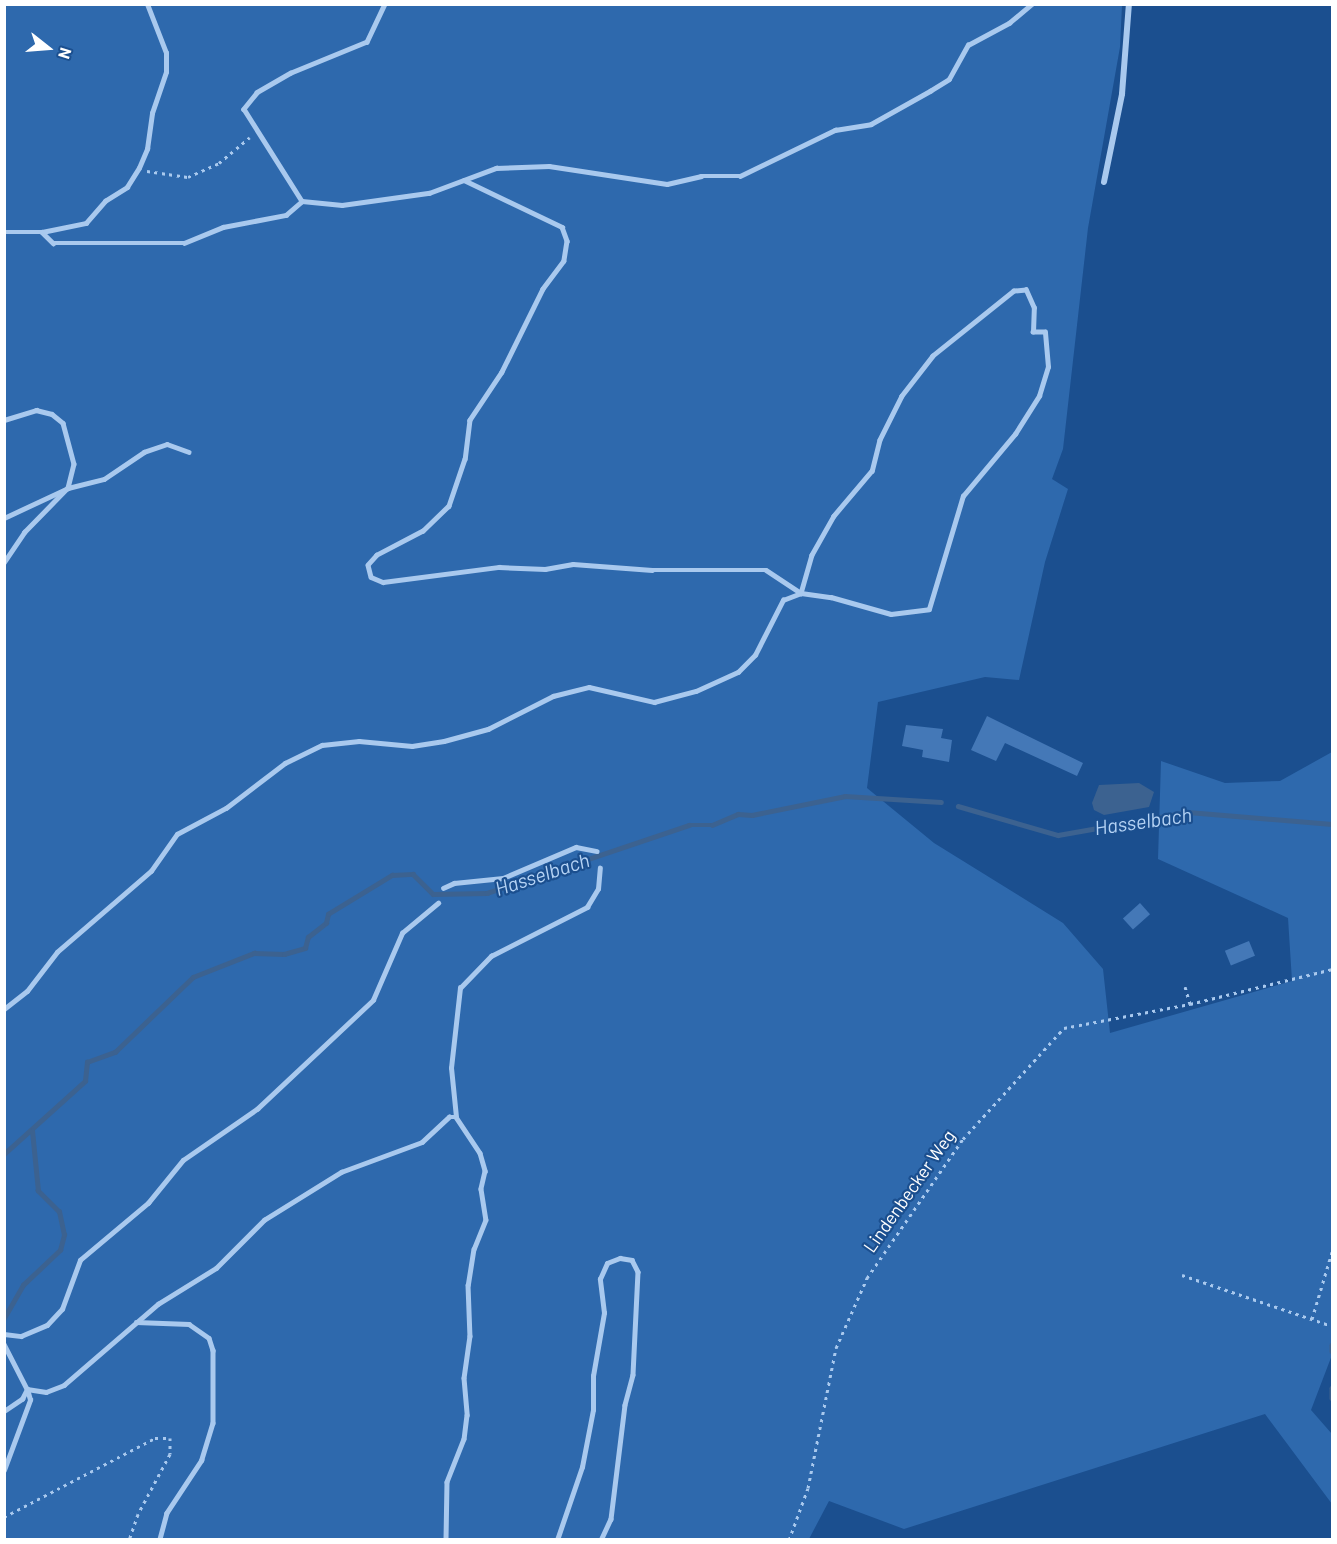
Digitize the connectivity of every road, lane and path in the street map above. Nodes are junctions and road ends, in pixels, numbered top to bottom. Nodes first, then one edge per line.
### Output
1 (147, 4) edge
2 (385, 4) edge
3 (1032, 4) edge
4 (1129, 4) edge
5 (257, 131) junction
6 (139, 168) junction
7 (464, 180) junction
8 (1104, 182) dead end
9 (302, 201) junction
10 (4, 232) edge
11 (42, 232) junction
12 (4, 420) edge
13 (189, 452) dead end
14 (68, 488) junction
15 (4, 518) edge
16 (4, 563) edge
17 (801, 593) junction
18 (597, 851) dead end
19 (600, 867) dead end
20 (443, 888) dead end
21 (438, 903) dead end
22 (1332, 969) edge
23 (1185, 987) dead end
24 (1190, 1004) junction
25 (4, 1009) edge
26 (456, 1117) junction
27 (1332, 1252) edge
28 (1182, 1275) dead end
29 (1312, 1319) junction
30 (136, 1322) junction
31 (1332, 1326) edge
32 (4, 1334) edge
33 (4, 1344) edge
34 (27, 1389) junction
35 (4, 1411) edge
36 (4, 1470) edge
37 (4, 1517) edge
38 (129, 1539) edge
39 (160, 1539) edge
40 (446, 1539) edge
41 (557, 1539) edge
42 (601, 1539) edge
43 (789, 1539) edge

1 - 6 lane
2 - 5 lane
3 - 7 lane
4 - 8 street
5 - 6 path
5 - 9 lane
6 - 11 lane
7 - 9 lane
7 - 17 lane
9 - 11 lane
10 - 11 lane
12 - 14 lane
13 - 14 lane
14 - 15 lane
14 - 16 lane
17 - 17 lane
17 - 25 lane
18 - 20 lane
19 - 26 lane
21 - 32 lane
22 - 24 path, Lindenbecker Weg
23 - 24 path
24 - 43 path, Lindenbecker Weg
26 - 30 lane
26 - 40 lane
27 - 29 path
28 - 29 path
29 - 31 path
30 - 34 lane
30 - 39 lane
33 - 34 lane
34 - 35 lane
34 - 36 lane
37 - 38 path
41 - 42 lane

